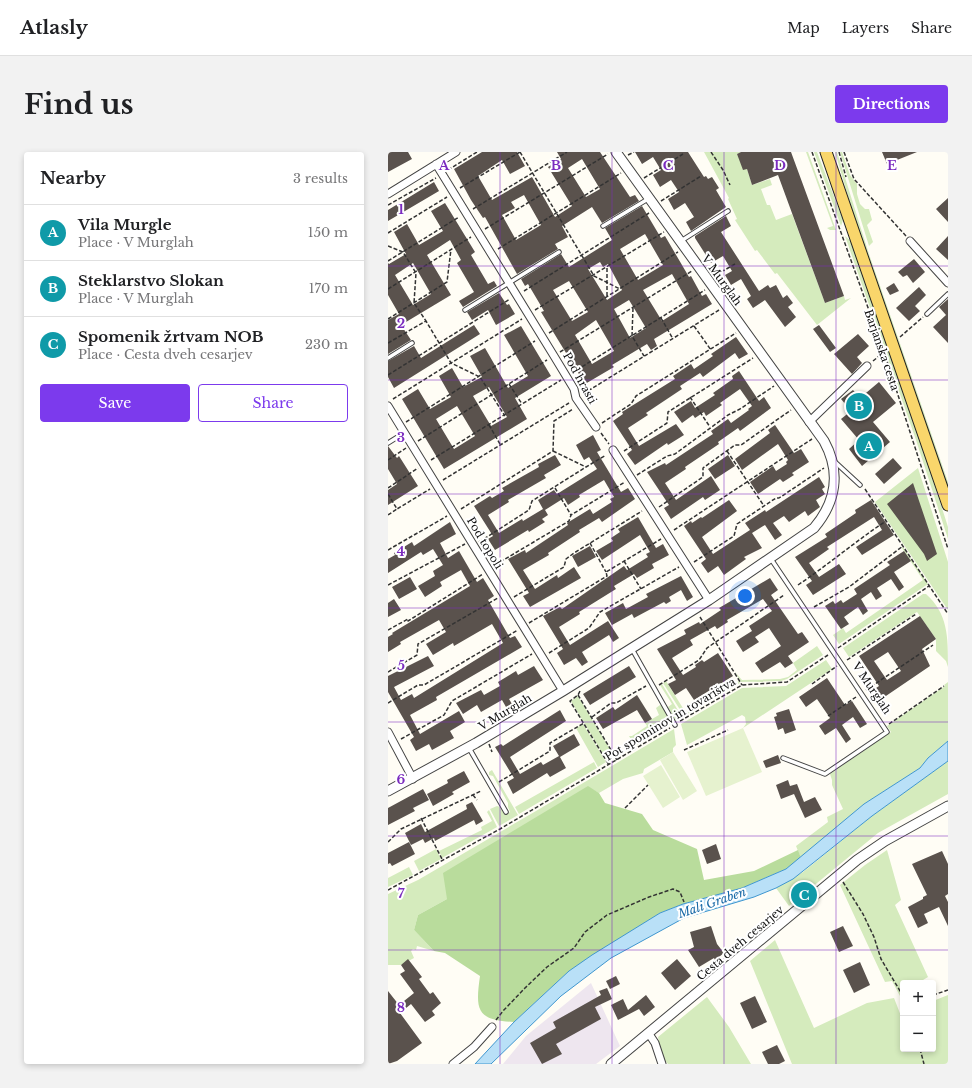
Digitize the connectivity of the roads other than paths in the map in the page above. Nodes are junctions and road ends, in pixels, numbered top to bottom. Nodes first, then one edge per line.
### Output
1 (456, 152) edge
2 (616, 152) edge
3 (826, 152) edge
4 (436, 164) junction
5 (388, 194) edge
6 (653, 204) junction
7 (728, 211) dead end
8 (604, 226) dead end
9 (910, 241) road end
10 (682, 245) junction
11 (559, 252) dead end
12 (510, 283) junction
13 (948, 283) edge
14 (948, 294) edge
15 (465, 310) dead end
16 (927, 314) road end
17 (412, 343) dead end
18 (388, 358) edge
19 (867, 366) road end
20 (388, 406) edge
21 (809, 422) junction
22 (596, 427) road end
23 (404, 433) junction
24 (388, 443) edge
25 (615, 453) road end
26 (833, 461) junction
27 (860, 485) road end
28 (948, 505) edge
29 (770, 558) junction
30 (709, 600) junction
31 (631, 648) junction
32 (563, 691) junction
33 (675, 725) road end
34 (388, 732) edge
35 (469, 747) junction
36 (783, 758) dead end
37 (413, 779) junction
38 (388, 791) edge
39 (948, 806) edge
40 (506, 812) dead end
41 (492, 1027) road end
42 (649, 1034) junction
43 (453, 1064) edge
44 (611, 1064) edge
45 (662, 1064) edge

1 - 4 street
2 - 6 street, V Murglah
3 - 28 main road, Barjanska cesta
4 - 5 street
4 - 12 street, Pod hrasti
6 - 8 lane
6 - 10 street, V Murglah
7 - 10 lane
9 - 13 street
10 - 21 street, V Murglah
11 - 12 lane
12 - 15 lane
12 - 22 street, Pod hrasti
14 - 16 lane
17 - 18 lane
19 - 21 street
20 - 23 street, Pod topoli
21 - 26 street, V Murglah
23 - 24 lane
23 - 32 street, Pod topoli
25 - 30 street
26 - 27 lane
26 - 29 street, V Murglah
29 - 30 street, V Murglah
29 - 36 lane, V Murglah
30 - 31 street, V Murglah
31 - 32 street, V Murglah
31 - 33 lane
32 - 35 street, V Murglah
34 - 37 street
35 - 37 street, V Murglah
35 - 40 lane
37 - 38 street, V Murglah
39 - 42 street, Cesta dveh cesarjev
41 - 43 street
42 - 44 street, Cesta dveh cesarjev
42 - 45 street

